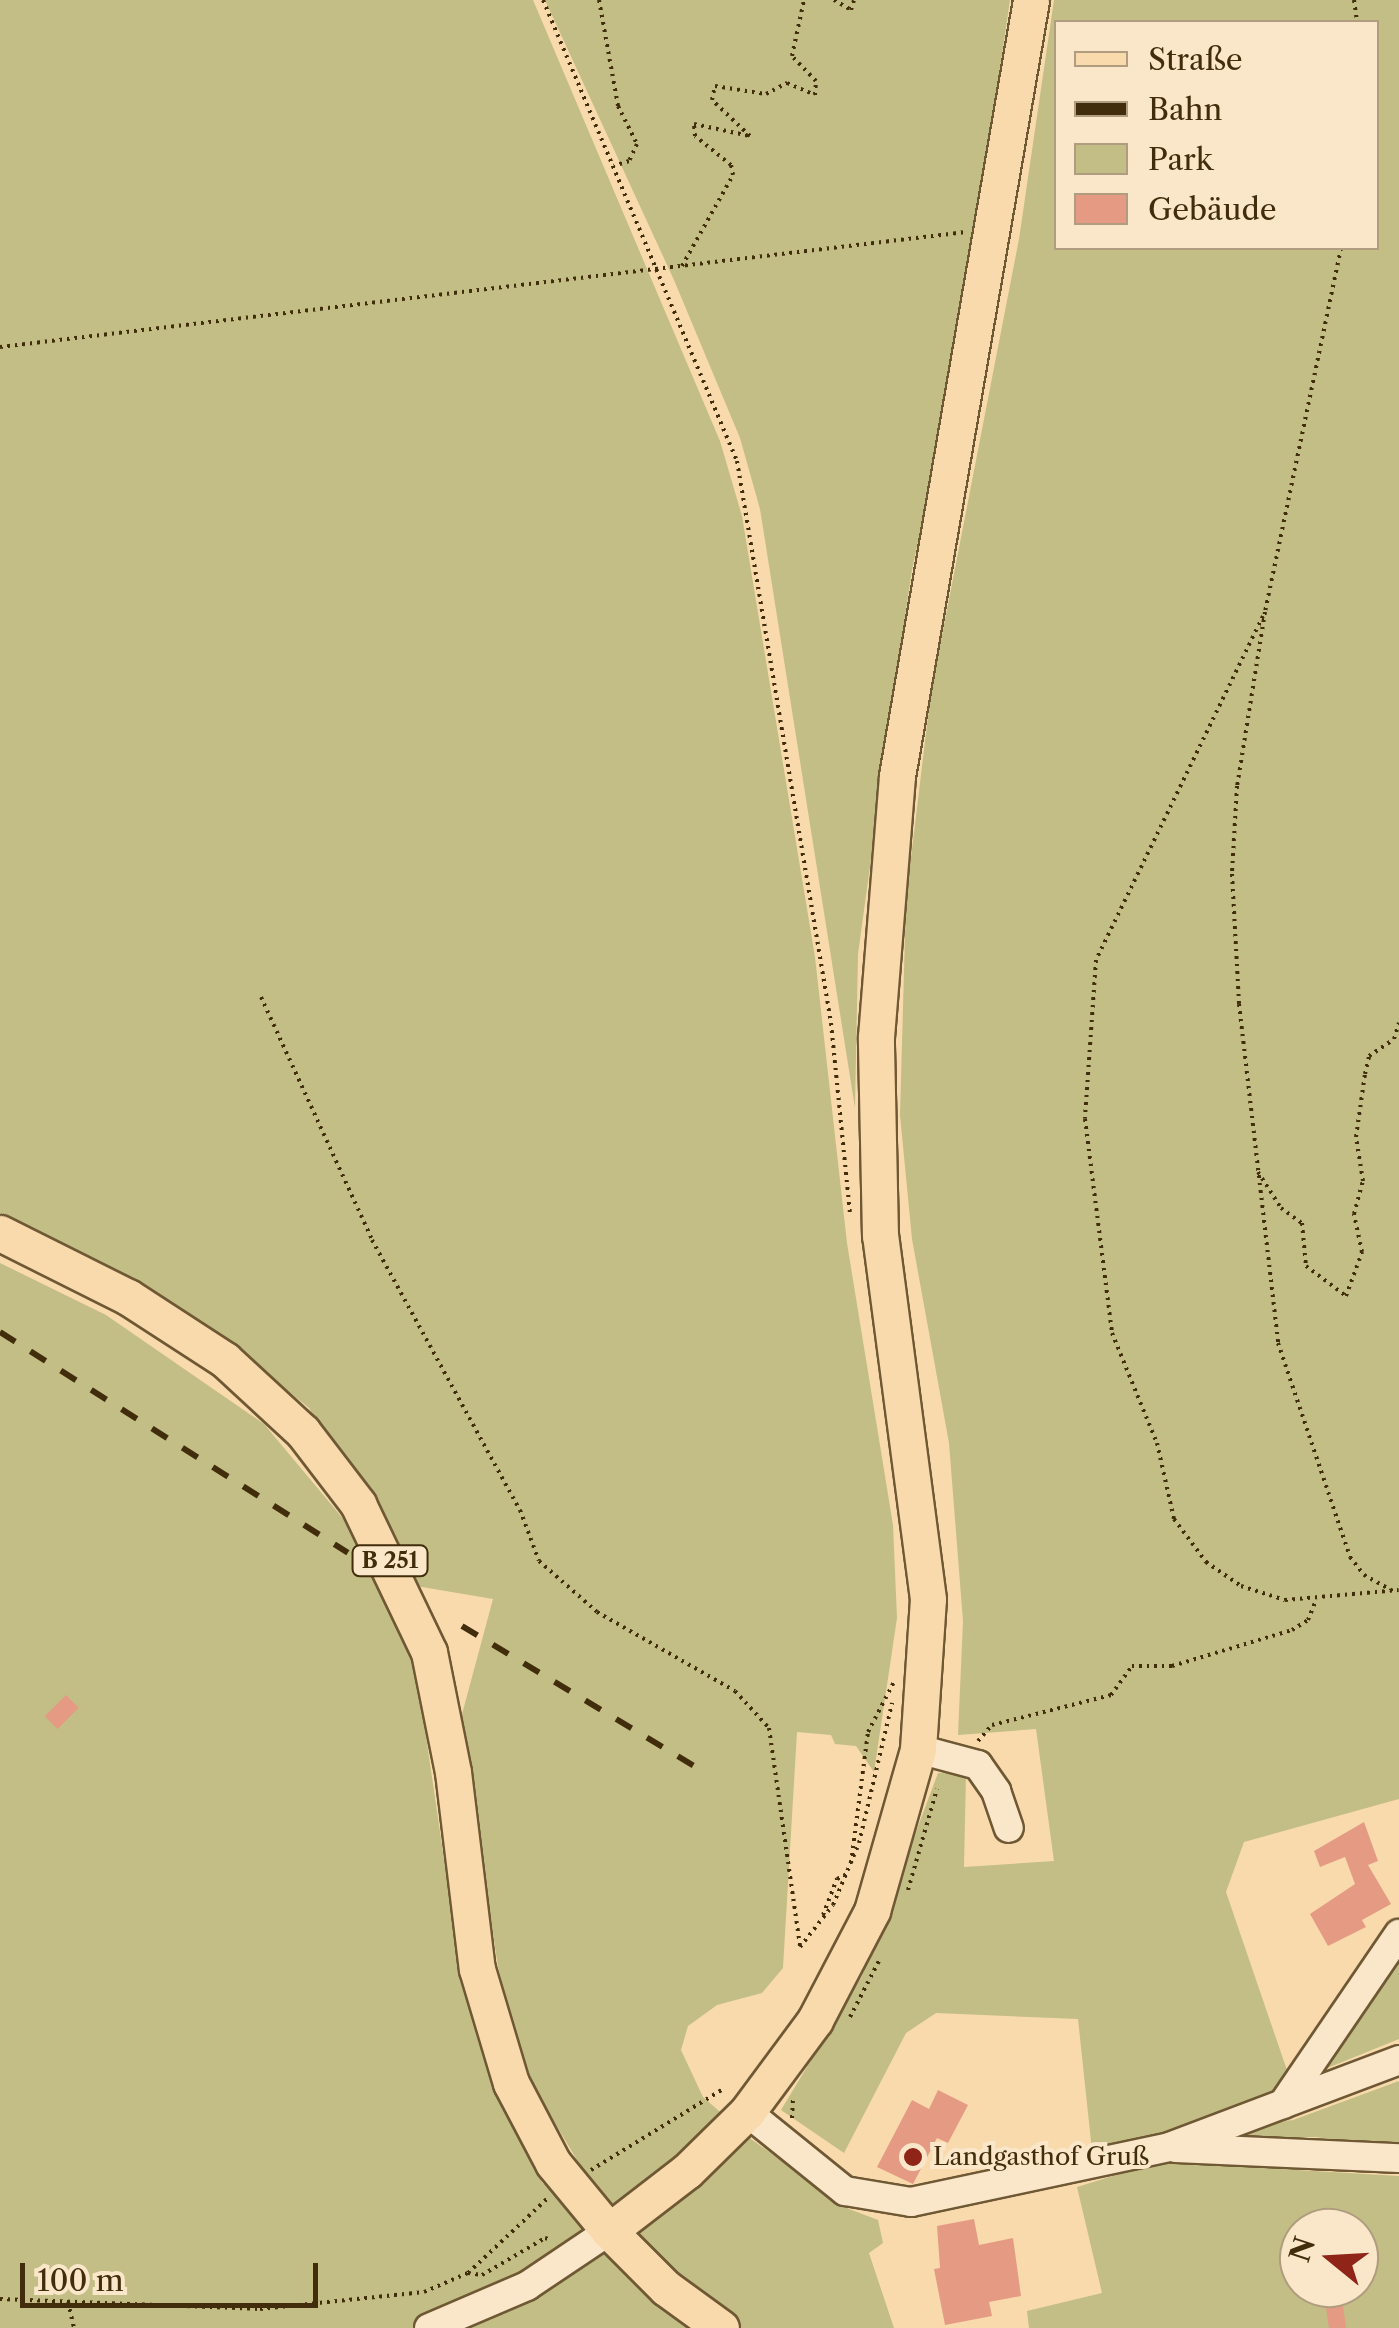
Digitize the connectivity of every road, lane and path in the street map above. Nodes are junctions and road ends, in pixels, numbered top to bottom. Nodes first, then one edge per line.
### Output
1 (544, 0) edge
2 (598, 0) edge
3 (804, 0) edge
4 (834, 0) edge
5 (854, 0) edge
6 (1031, 0) edge
7 (614, 166) junction
8 (963, 233) dead end
9 (1341, 250) edge
10 (682, 266) junction
11 (658, 270) junction
12 (0, 347) edge
13 (1265, 612) junction
14 (261, 996) dead end
15 (1399, 1023) edge
16 (1256, 1168) junction
17 (852, 1223) dead end
18 (0, 1233) edge
19 (1396, 1591) edge
20 (1316, 1600) junction
21 (896, 1665) dead end
22 (895, 1680) junction
23 (931, 1751) junction
24 (1009, 1828) dead end
25 (851, 1863) junction
26 (905, 1900) dead end
27 (1399, 1934) edge
28 (886, 1945) dead end
29 (840, 2032) dead end
30 (1399, 2060) edge
31 (799, 2090) dead end
32 (735, 2101) junction
33 (1283, 2104) junction
34 (801, 2129) dead end
35 (1169, 2147) junction
36 (1399, 2158) edge
37 (587, 2172) dead end
38 (550, 2196) dead end
39 (609, 2231) junction
40 (570, 2257) junction
41 (468, 2274) junction
42 (0, 2298) edge
43 (68, 2302) junction
44 (494, 2316) edge
45 (74, 2328) edge
46 (429, 2328) edge
47 (722, 2328) edge

1 - 7 path
2 - 7 path
3 - 10 path
4 - 5 path
6 - 23 main road
7 - 11 path
8 - 10 path
9 - 13 path
10 - 11 path
11 - 12 path
11 - 17 path
13 - 16 path
13 - 20 path
14 - 25 path
15 - 16 path
16 - 19 path
18 - 39 main road, B 251
19 - 20 path
20 - 23 path
21 - 22 path
22 - 25 path
22 - 25 path
23 - 24 street
23 - 26 path
23 - 32 main road
27 - 33 street
28 - 29 path
30 - 33 street
31 - 34 path
32 - 35 street
32 - 37 path
32 - 39 main road
33 - 35 street
35 - 36 street
38 - 41 path
39 - 40 street
39 - 47 main road, B 251
40 - 41 path
40 - 44 street
41 - 43 path
42 - 43 path
43 - 45 path
44 - 46 street

